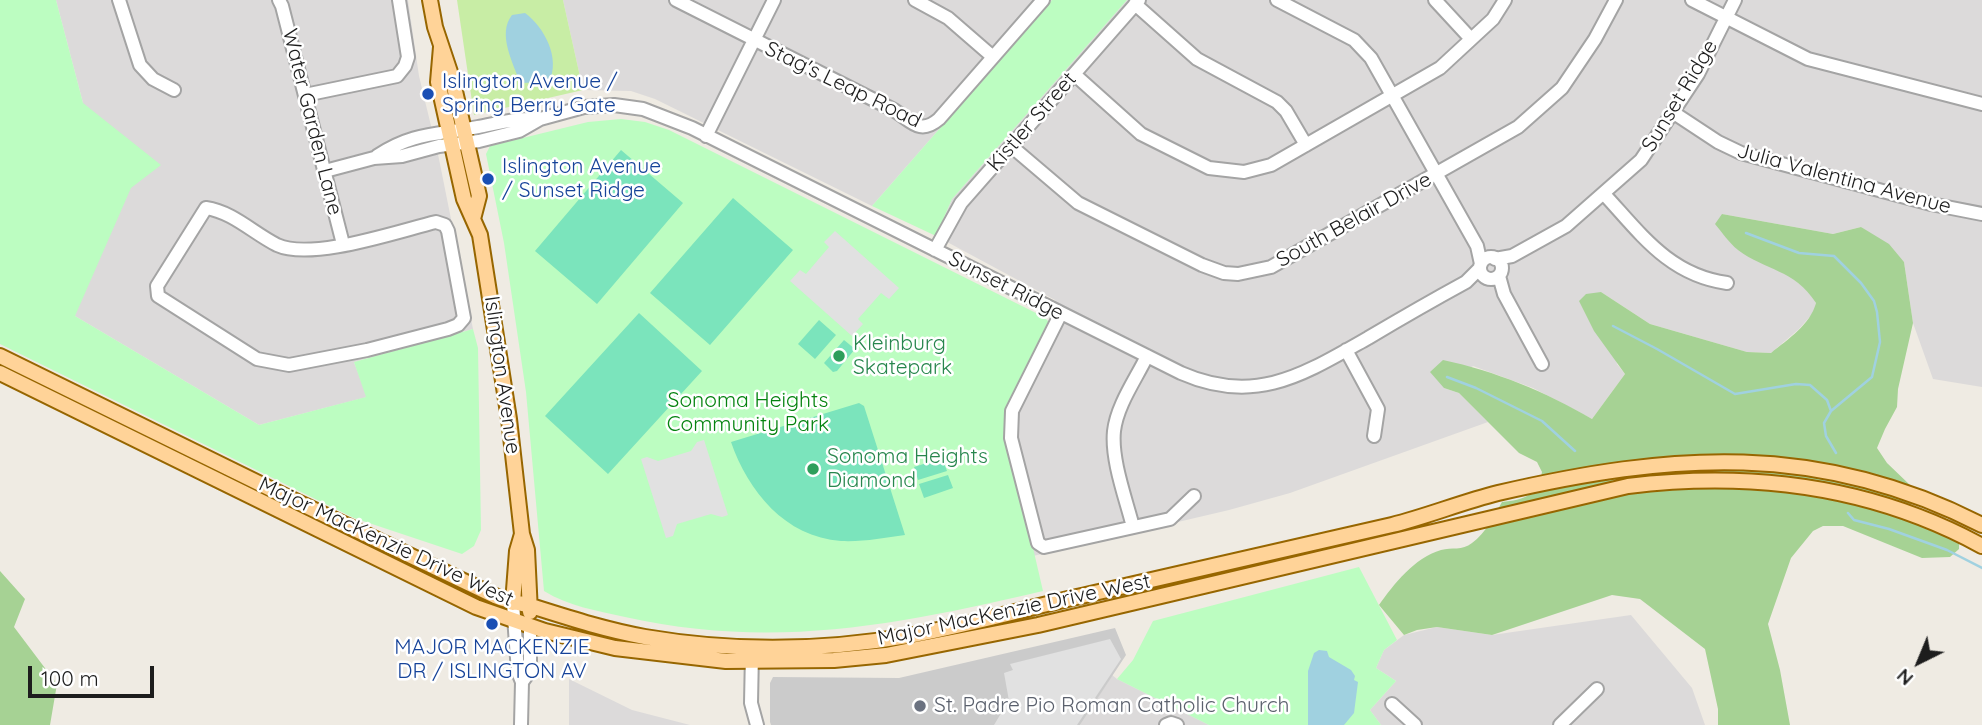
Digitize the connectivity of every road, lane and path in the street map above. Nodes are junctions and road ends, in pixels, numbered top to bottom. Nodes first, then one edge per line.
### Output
1 (119, 0) edge
2 (279, 0) edge
3 (399, 0) edge
4 (430, 0) edge
5 (676, 0) edge
6 (774, 0) edge
7 (915, 0) edge
8 (1043, 0) edge
9 (1277, 0) edge
10 (1435, 0) edge
11 (1505, 0) edge
12 (1616, 0) edge
13 (1692, 0) edge
14 (1735, 0) edge
15 (1137, 2) edge
16 (1727, 18) junction
17 (1471, 39) junction
18 (754, 41) junction
19 (993, 57) junction
20 (1074, 74) junction
21 (174, 90) dead end
22 (305, 95) junction
23 (1393, 97) junction
24 (1982, 104) edge
25 (1674, 113) junction
26 (706, 136) junction
27 (458, 137) junction
28 (1306, 145) junction
29 (1011, 146) junction
30 (325, 171) junction
31 (1437, 174) junction
32 (1604, 194) junction
33 (1982, 214) edge
34 (343, 244) junction
35 (935, 250) junction
36 (1491, 269) junction
37 (1727, 283) dead end
38 (1061, 313) junction
39 (1346, 350) junction
40 (0, 356) edge
41 (1147, 356) junction
42 (1542, 364) dead end
43 (0, 373) edge
44 (1374, 436) dead end
45 (1194, 496) dead end
46 (1982, 525) edge
47 (1133, 527) junction
48 (522, 534) junction
49 (1982, 546) edge
50 (513, 603) junction
51 (530, 606) junction
52 (515, 621) junction
53 (530, 626) junction
54 (752, 646) junction
55 (751, 662) junction
56 (522, 682) junction
57 (1597, 689) dead end
58 (1392, 704) dead end
59 (521, 725) edge
60 (757, 725) edge
61 (1166, 725) edge
62 (1177, 725) edge
63 (1415, 725) edge
64 (1560, 725) edge

1 - 21 street
2 - 22 street, Water Garden Lane
3 - 22 street
4 - 27 main road, Islington Avenue
5 - 18 street
6 - 18 street
7 - 19 street
8 - 19 street, Stag's Leap Road
9 - 23 street
10 - 17 street
11 - 17 street
12 - 31 street, South Belair Drive
13 - 16 street
14 - 16 street, Sunset Ridge
15 - 20 street, Kistler Street
15 - 28 street
16 - 24 street
16 - 25 street, Sunset Ridge
17 - 23 street
18 - 19 street, Stag's Leap Road
18 - 26 street
20 - 28 street
20 - 29 street, Kistler Street
22 - 30 street, Water Garden Lane
23 - 28 street
23 - 31 street
25 - 32 street, Sunset Ridge
25 - 33 street, Julia Valentina Avenue
26 - 27 street, Sunset Ridge
26 - 35 street, Sunset Ridge
27 - 30 street, Sunset Ridge
27 - 48 main road, Islington Avenue
29 - 31 street, South Belair Drive
29 - 35 street, Kistler Street
30 - 34 street, Water Garden Lane
31 - 36 street
32 - 36 street, Sunset Ridge
32 - 37 street
34 - 34 street
35 - 38 street, Sunset Ridge
36 - 39 street, Sunset Ridge
36 - 42 street
38 - 41 street, Sunset Ridge
38 - 47 street
39 - 41 street, Sunset Ridge
39 - 44 street
40 - 50 main road, Major MacKenzie Drive West
41 - 47 street
43 - 52 main road, Major MacKenzie Drive West
45 - 47 street
46 - 54 main road, Major MacKenzie Drive West
48 - 50 main road, Islington Avenue
48 - 51 main road, Islington Avenue
49 - 55 main road, Major MacKenzie Drive West
50 - 51 main road, Major MacKenzie Drive West
50 - 52 street, Islington Avenue
51 - 53 main road, Islington Avenue
51 - 54 main road, Major MacKenzie Drive West
52 - 53 main road, Major MacKenzie Drive West
52 - 56 street, Islington Avenue
53 - 55 main road, Major MacKenzie Drive West
53 - 56 street, Islington Avenue
54 - 55 street
55 - 60 street
56 - 59 street, Islington Avenue
57 - 64 street
58 - 63 street
61 - 62 street

